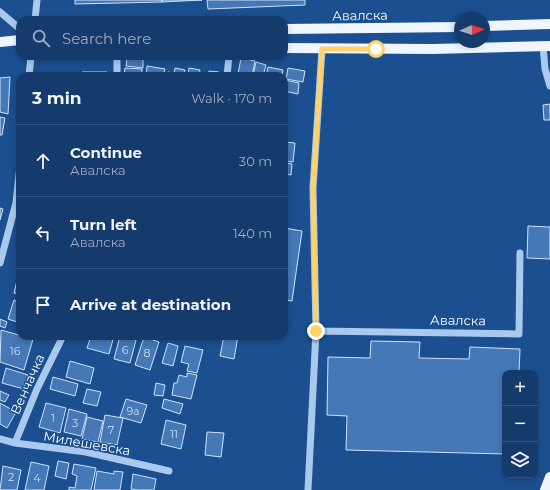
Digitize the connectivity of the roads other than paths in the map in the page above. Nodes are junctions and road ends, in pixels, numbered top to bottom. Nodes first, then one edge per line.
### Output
1 (37, 0) edge
2 (0, 12) edge
3 (35, 16) edge
4 (550, 24) edge
5 (16, 26) edge
6 (490, 26) edge
7 (454, 27) edge
8 (288, 29) edge
9 (16, 40) edge
10 (0, 42) edge
11 (546, 46) edge
12 (288, 48) edge
13 (322, 49) junction
14 (31, 60) edge
15 (117, 60) edge
16 (228, 60) edge
17 (29, 72) edge
18 (117, 72) edge
19 (227, 72) edge
20 (550, 86) edge
21 (16, 203) edge
22 (520, 253) dead end
23 (1, 254) edge
24 (0, 263) edge
25 (316, 331) junction
26 (61, 340) edge
27 (0, 440) edge
28 (15, 443) junction
29 (169, 472) dead end
30 (550, 477) edge
31 (308, 490) edge
32 (545, 490) edge

1 - 3 street
2 - 5 street
4 - 6 main road
7 - 8 main road, Авалска
9 - 10 main road
11 - 13 main road
11 - 20 street
12 - 13 main road
13 - 25 street
14 - 17 street
15 - 18 street
16 - 19 street
21 - 23 street
22 - 25 street, Авалска
23 - 24 street
25 - 31 street
26 - 28 street, Венчачка
27 - 28 street, Милешевска
28 - 29 street, Милешевска
30 - 32 main road

